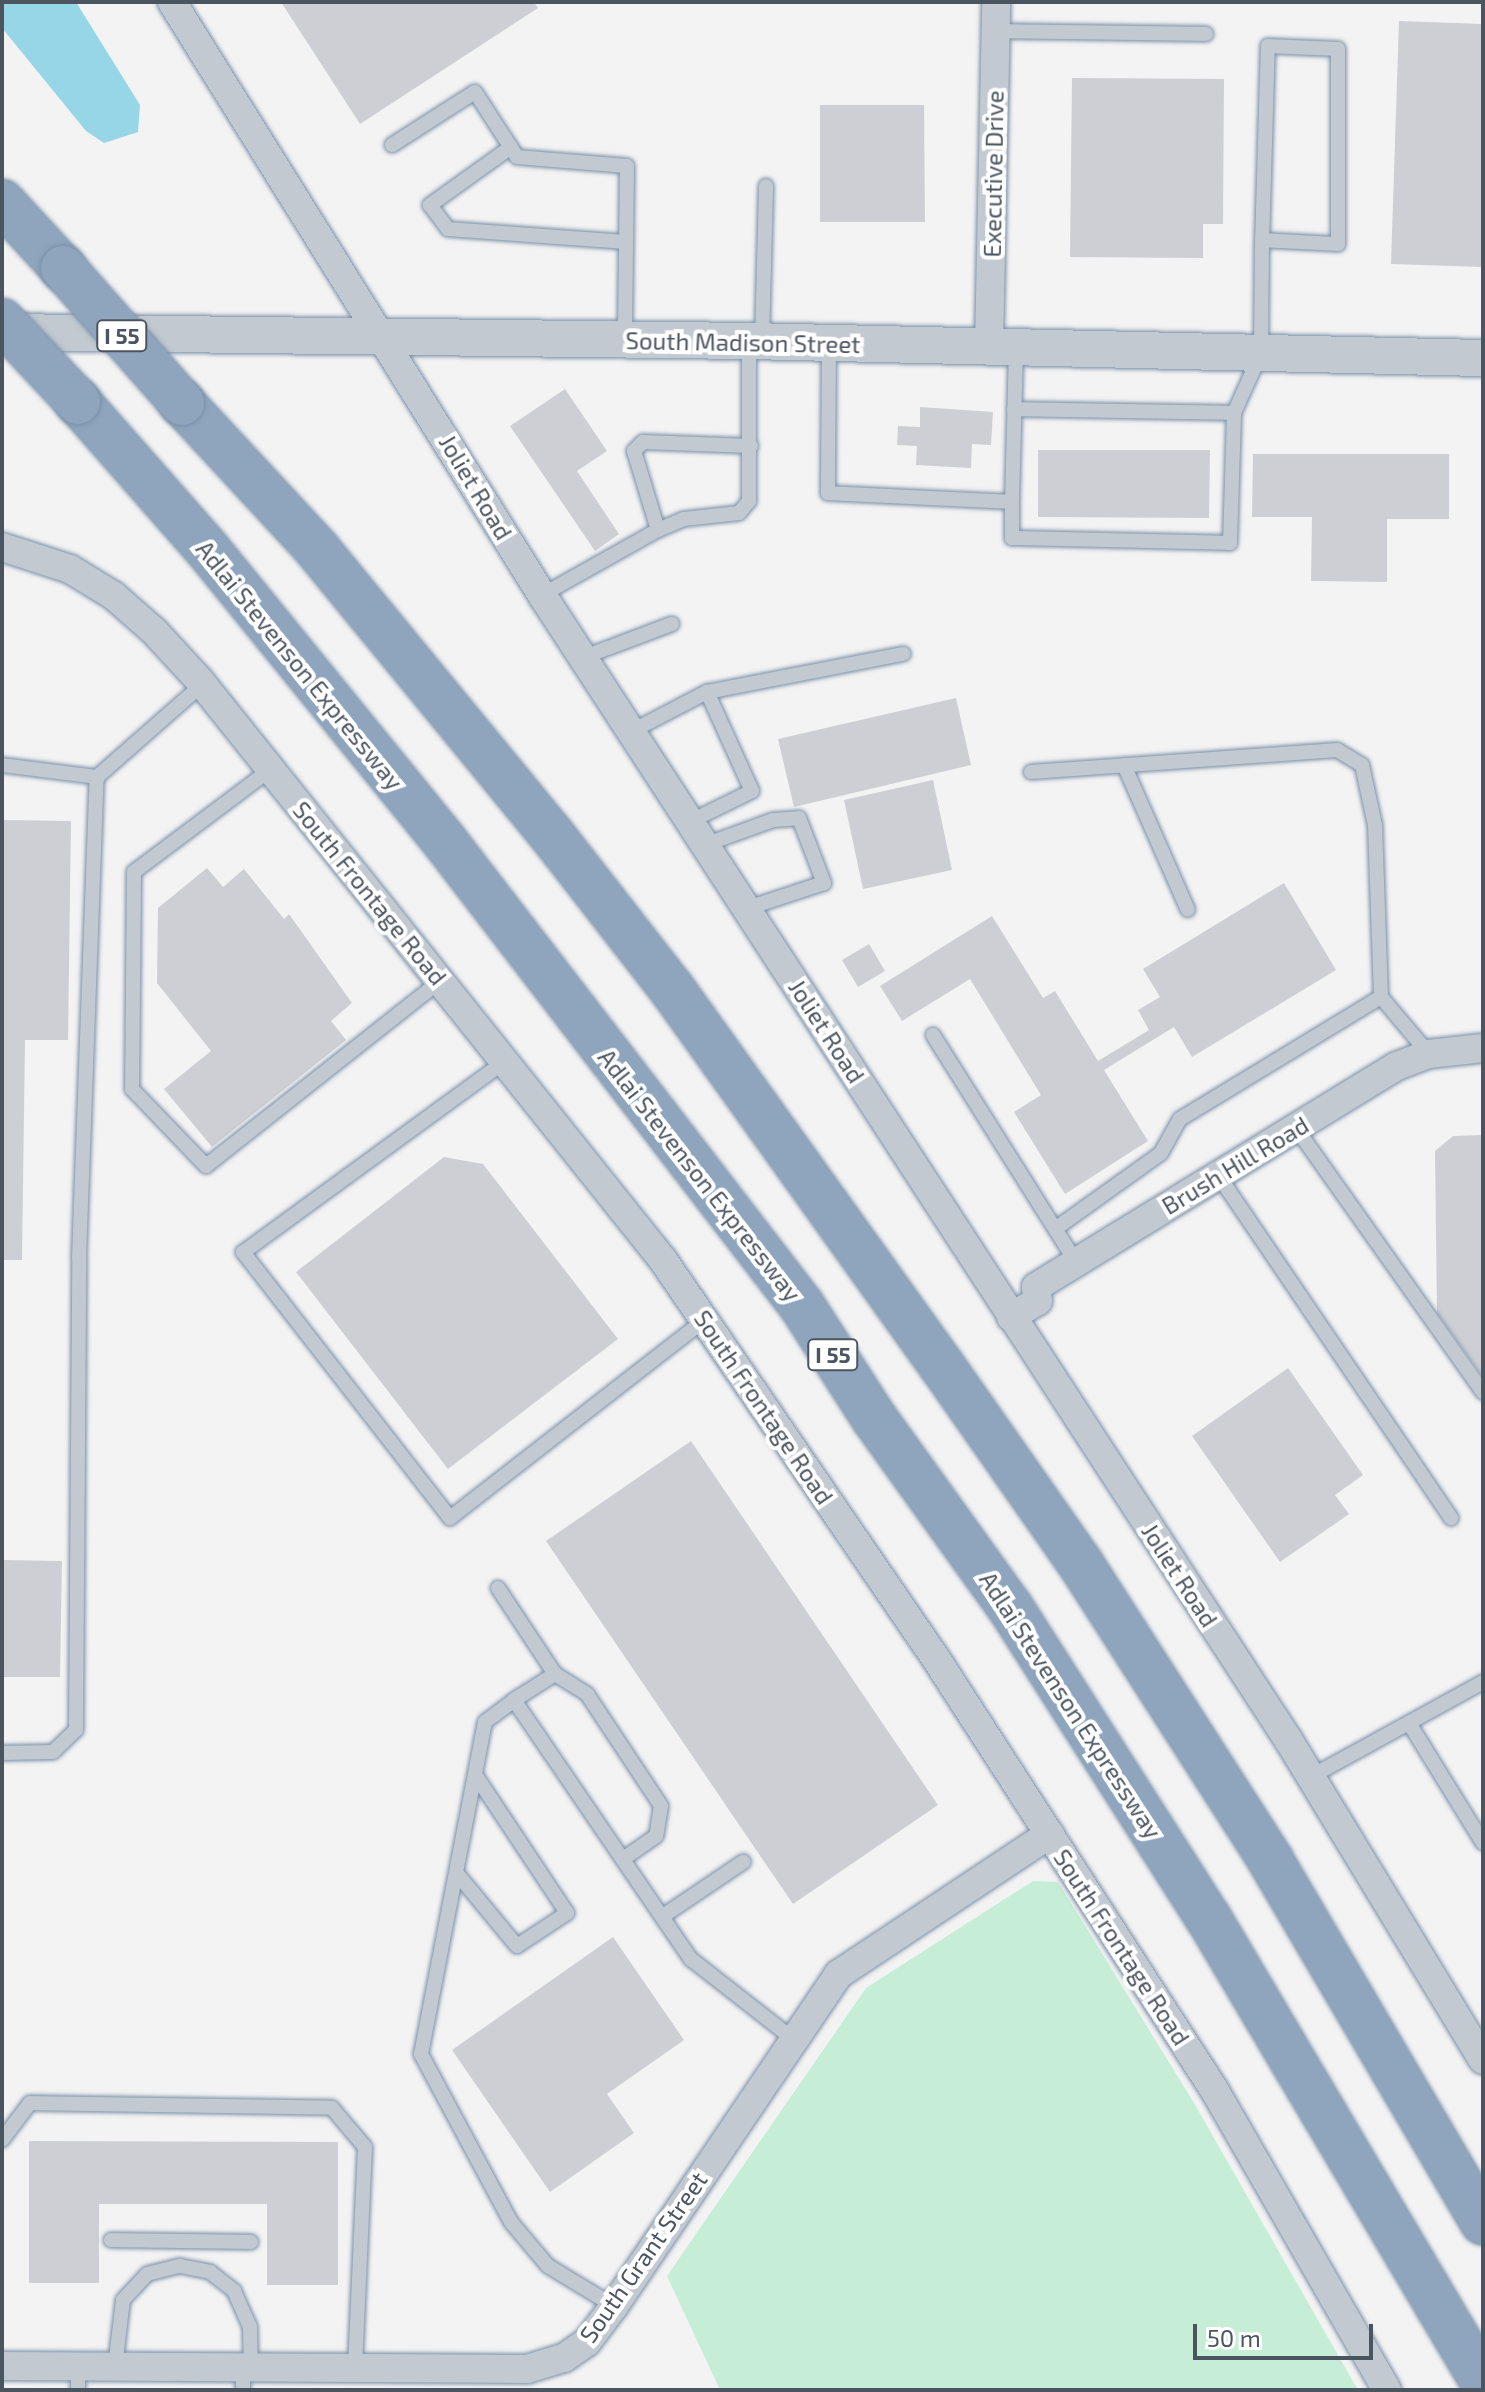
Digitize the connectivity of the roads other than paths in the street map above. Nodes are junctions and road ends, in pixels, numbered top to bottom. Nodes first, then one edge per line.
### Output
1 (172, 2) edge
2 (996, 2) edge
3 (996, 31) junction
4 (1206, 34) dead end
5 (392, 145) dead end
6 (511, 147) junction
7 (766, 186) dead end
8 (2, 202) edge
9 (1262, 240) junction
10 (626, 242) junction
11 (2, 321) edge
12 (2, 332) edge
13 (387, 339) junction
14 (625, 340) junction
15 (756, 341) junction
16 (829, 342) junction
17 (1002, 346) junction
18 (1261, 353) junction
19 (1483, 358) edge
20 (1014, 409) junction
21 (1234, 413) junction
22 (751, 446) junction
23 (1012, 502) junction
24 (658, 530) junction
25 (2, 547) edge
26 (542, 595) junction
27 (672, 624) dead end
28 (903, 654) dead end
29 (584, 657) junction
30 (203, 684) junction
31 (707, 692) junction
32 (632, 731) junction
33 (2, 765) edge
34 (1124, 765) junction
35 (271, 769) junction
36 (1031, 772) dead end
37 (97, 777) junction
38 (691, 821) junction
39 (707, 844) junction
40 (748, 908) junction
41 (1188, 910) dead end
42 (440, 981) junction
43 (1381, 997) junction
44 (933, 1035) dead end
45 (1483, 1048) edge
46 (1429, 1054) junction
47 (504, 1062) junction
48 (1296, 1128) junction
49 (1218, 1175) junction
50 (1055, 1229) junction
51 (1076, 1262) junction
52 (1011, 1317) junction
53 (704, 1320) junction
54 (1483, 1392) edge
55 (1451, 1518) dead end
56 (498, 1588) dead end
57 (555, 1674) junction
58 (1483, 1682) edge
59 (514, 1700) junction
60 (1409, 1723) junction
61 (2, 1753) edge
62 (476, 1776) junction
63 (1312, 1776) junction
64 (1050, 1834) junction
65 (1483, 1843) edge
66 (625, 1858) junction
67 (743, 1862) dead end
68 (459, 1876) junction
69 (663, 1916) junction
70 (793, 2039) junction
71 (1483, 2060) edge
72 (2, 2140) edge
73 (1483, 2222) edge
74 (111, 2240) dead end
75 (181, 2241) junction
76 (251, 2242) dead end
77 (180, 2266) junction
78 (614, 2306) junction
79 (2, 2366) edge
80 (115, 2367) junction
81 (355, 2369) junction
82 (246, 2375) edge
83 (78, 2378) edge
84 (427, 2380) edge
85 (1483, 2382) edge
86 (1387, 2390) edge

1 - 13 street, Joliet Road
2 - 3 street, Executive Drive
3 - 4 lane
3 - 17 street, Executive Drive
5 - 6 lane
6 - 10 lane
6 - 10 lane
7 - 15 lane
8 - 73 highway, I 55, bridge
9 - 9 lane
9 - 18 lane
10 - 14 lane
11 - 85 highway, Adlai Stevenson Expressway / I 55, bridge
12 - 13 street, South Madison Street
13 - 14 street, South Madison Street
13 - 26 street, Joliet Road
14 - 15 street, South Madison Street
15 - 16 street, South Madison Street
15 - 22 lane
16 - 17 street, South Madison Street
16 - 23 lane
17 - 18 street, South Madison Street
17 - 20 lane
18 - 19 street, South Madison Street
18 - 21 lane
20 - 21 lane
20 - 23 lane
21 - 23 lane
22 - 24 lane
22 - 24 lane
24 - 26 lane
25 - 30 street, South Frontage Road
26 - 29 street, Joliet Road
27 - 29 lane
28 - 31 lane
29 - 32 street, Joliet Road
30 - 35 street, South Frontage Road
30 - 37 lane
31 - 32 lane
31 - 38 lane
32 - 38 street, Joliet Road
33 - 37 lane
34 - 36 lane
34 - 41 lane
34 - 43 lane
35 - 42 street, South Frontage Road
35 - 42 lane
37 - 61 lane
38 - 39 street, Joliet Road
39 - 40 street, Joliet Road
39 - 40 lane
40 - 52 street, Joliet Road
42 - 47 street, South Frontage Road
43 - 46 lane
43 - 50 lane
44 - 50 lane
45 - 46 street, Brush Hill Road
46 - 48 street, Brush Hill Road
47 - 53 street, South Frontage Road
47 - 53 lane
48 - 49 street, Brush Hill Road
48 - 54 lane
49 - 51 street, Brush Hill Road
49 - 55 lane
50 - 51 lane
51 - 52 street, Brush Hill Road
52 - 63 street, Joliet Road
53 - 64 street, South Frontage Road
56 - 57 lane
57 - 59 lane
57 - 66 lane
58 - 60 lane
59 - 62 lane
59 - 66 lane
60 - 63 lane
60 - 65 lane
62 - 68 lane
62 - 68 lane
63 - 71 street, Joliet Road
64 - 70 street, South Grant Street
64 - 86 street, South Frontage Road
66 - 69 lane
67 - 69 lane
68 - 78 lane
69 - 70 lane
70 - 78 street, South Grant Street
72 - 81 lane
74 - 75 lane
75 - 76 lane
75 - 77 lane
77 - 80 lane
77 - 82 lane
78 - 84 street, South Grant Street
79 - 83 street, South Grant Street
80 - 82 street, South Grant Street
80 - 83 street, South Grant Street
81 - 82 street, South Grant Street
81 - 84 street, South Grant Street

